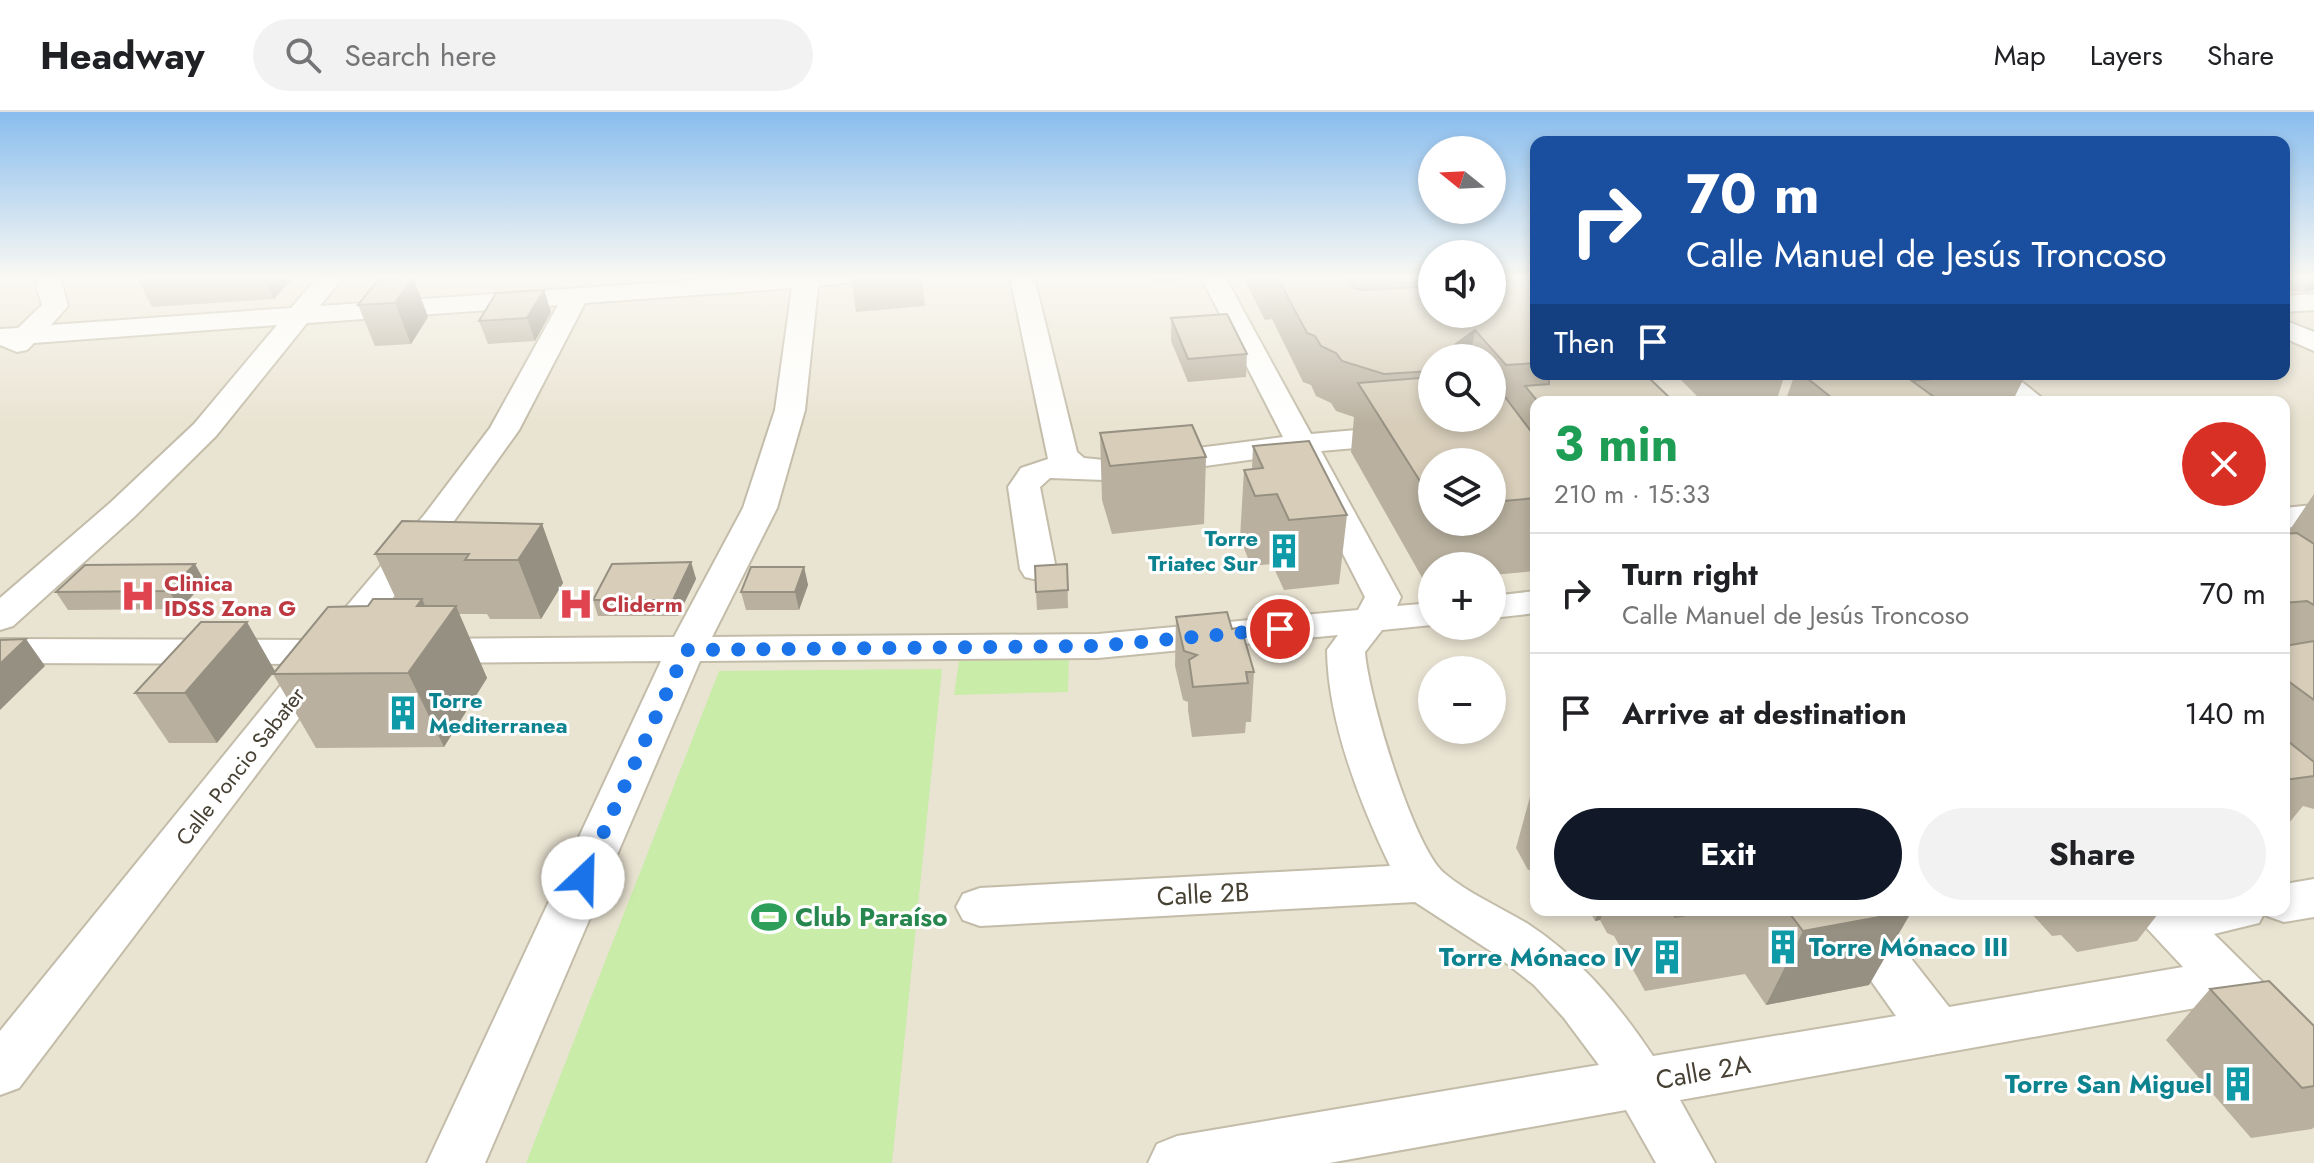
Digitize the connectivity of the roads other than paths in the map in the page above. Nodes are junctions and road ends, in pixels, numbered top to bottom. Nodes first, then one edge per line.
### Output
1 (36, 326) edge
2 (150, 326) edge
3 (293, 326) edge
4 (559, 326) edge
5 (800, 326) edge
6 (1033, 326) edge
7 (1238, 326) edge
8 (2290, 331) edge
9 (27, 335) junction
10 (0, 337) edge
11 (2314, 343) edge
12 (0, 359) edge
13 (2001, 380) edge
14 (2024, 396) edge
15 (1426, 433) edge
16 (1299, 444) junction
17 (1075, 467) junction
18 (2314, 515) edge
19 (2290, 517) edge
20 (1038, 569) edge
21 (1530, 603) edge
22 (1506, 605) edge
23 (1418, 616) edge
24 (0, 618) edge
25 (1370, 621) junction
26 (686, 650) junction
27 (0, 651) edge
28 (329, 652) junction
29 (1425, 884) junction
30 (2314, 898) edge
31 (2290, 902) edge
32 (980, 907) dead end
33 (1850, 916) edge
34 (2164, 916) edge
35 (2229, 981) junction
36 (1938, 1032) junction
37 (2314, 1069) edge
38 (0, 1071) edge
39 (1641, 1083) junction
40 (456, 1163) edge
41 (1177, 1163) edge
42 (1686, 1163) edge

1 - 9 street
2 - 9 street
3 - 24 street
4 - 28 street, Calle Poncio Sabater
5 - 26 street
6 - 17 street
7 - 16 street
8 - 11 street
9 - 10 street
9 - 12 street
13 - 14 street
15 - 16 street
16 - 17 street
16 - 25 street
17 - 20 street
18 - 19 street
21 - 22 street
23 - 25 street
25 - 26 street
25 - 29 street
26 - 28 street
26 - 40 street
27 - 28 street
28 - 38 street, Calle Poncio Sabater
29 - 32 street, Calle 2B
29 - 39 street
30 - 31 street
33 - 36 street
34 - 35 street
35 - 36 street, Calle 2A
35 - 37 street
36 - 39 street, Calle 2A
39 - 41 street, Calle 2A
39 - 42 street

